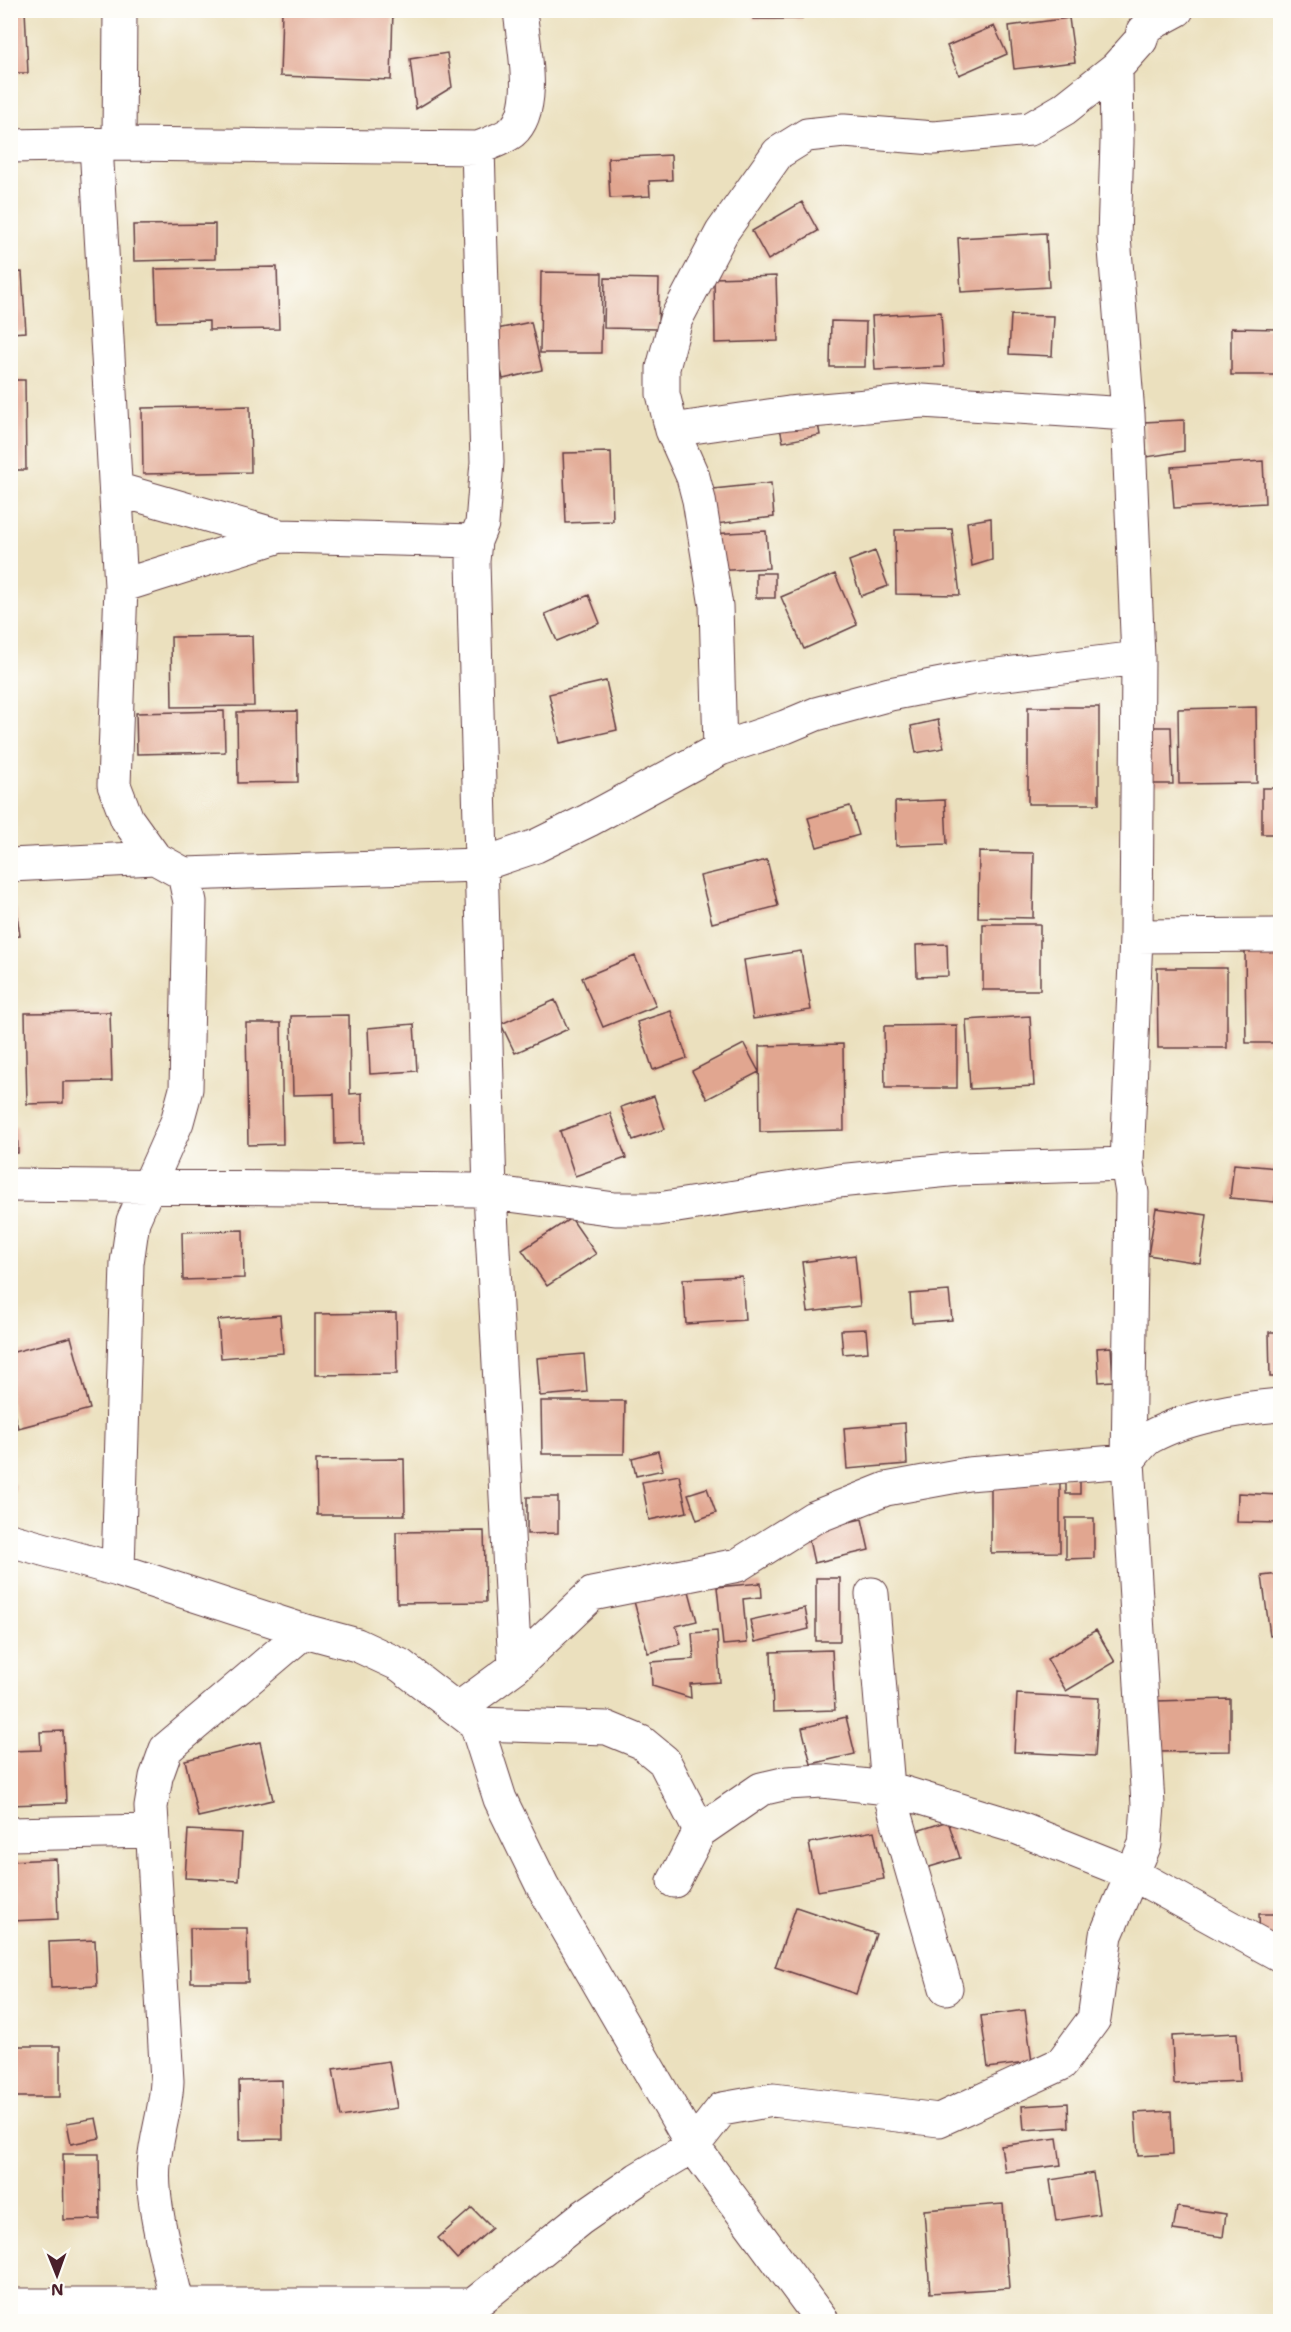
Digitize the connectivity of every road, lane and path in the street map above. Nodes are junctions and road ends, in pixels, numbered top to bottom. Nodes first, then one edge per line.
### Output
1 (120, 10) edge
2 (520, 10) edge
3 (1177, 10) edge
4 (1116, 68) junction
5 (107, 144) junction
6 (10, 146) edge
7 (478, 148) junction
8 (1128, 414) junction
9 (672, 430) junction
10 (116, 489) junction
11 (280, 536) junction
12 (475, 541) junction
13 (121, 586) junction
14 (1138, 658) junction
15 (720, 749) junction
16 (155, 858) junction
17 (10, 865) edge
18 (480, 865) junction
19 (184, 874) junction
20 (1281, 935) edge
21 (1136, 936) junction
22 (1127, 1164) junction
23 (10, 1185) edge
24 (150, 1186) junction
25 (490, 1193) junction
26 (1281, 1405) edge
27 (1128, 1461) junction
28 (10, 1540) edge
29 (118, 1570) junction
30 (872, 1594) dead end
31 (306, 1631) junction
32 (515, 1667) junction
33 (467, 1717) junction
34 (888, 1788) junction
35 (152, 1831) junction
36 (700, 1831) junction
37 (10, 1834) edge
38 (1133, 1874) junction
39 (674, 1881) dead end
40 (1281, 1954) edge
41 (946, 1988) dead end
42 (693, 2146) junction
43 (10, 2305) edge
44 (482, 2313) edge
45 (176, 2314) edge
46 (823, 2322) edge

1 - 5 street
2 - 7 street
3 - 4 street
4 - 8 street
4 - 9 street
5 - 6 street
5 - 7 street
5 - 10 street
7 - 12 street
8 - 9 street
8 - 14 street
9 - 15 street
10 - 11 street
10 - 13 street
11 - 12 street
11 - 13 street
12 - 18 street
13 - 16 street
14 - 15 street
14 - 21 street
15 - 18 street
16 - 17 street
16 - 19 street
18 - 19 street
18 - 25 street
19 - 24 street
20 - 21 street
21 - 22 street
22 - 25 street
22 - 27 street
23 - 24 street
24 - 25 street
24 - 29 street
25 - 32 street
26 - 27 street
27 - 32 street
27 - 38 street
28 - 29 street
29 - 31 street
30 - 34 street
31 - 33 street
31 - 35 street
32 - 33 street
33 - 36 street
33 - 42 street
34 - 36 street
34 - 38 street
34 - 41 street
35 - 37 street
35 - 45 street
36 - 39 street
38 - 40 street
38 - 42 street
42 - 44 street
42 - 46 street
43 - 45 street
44 - 45 street

